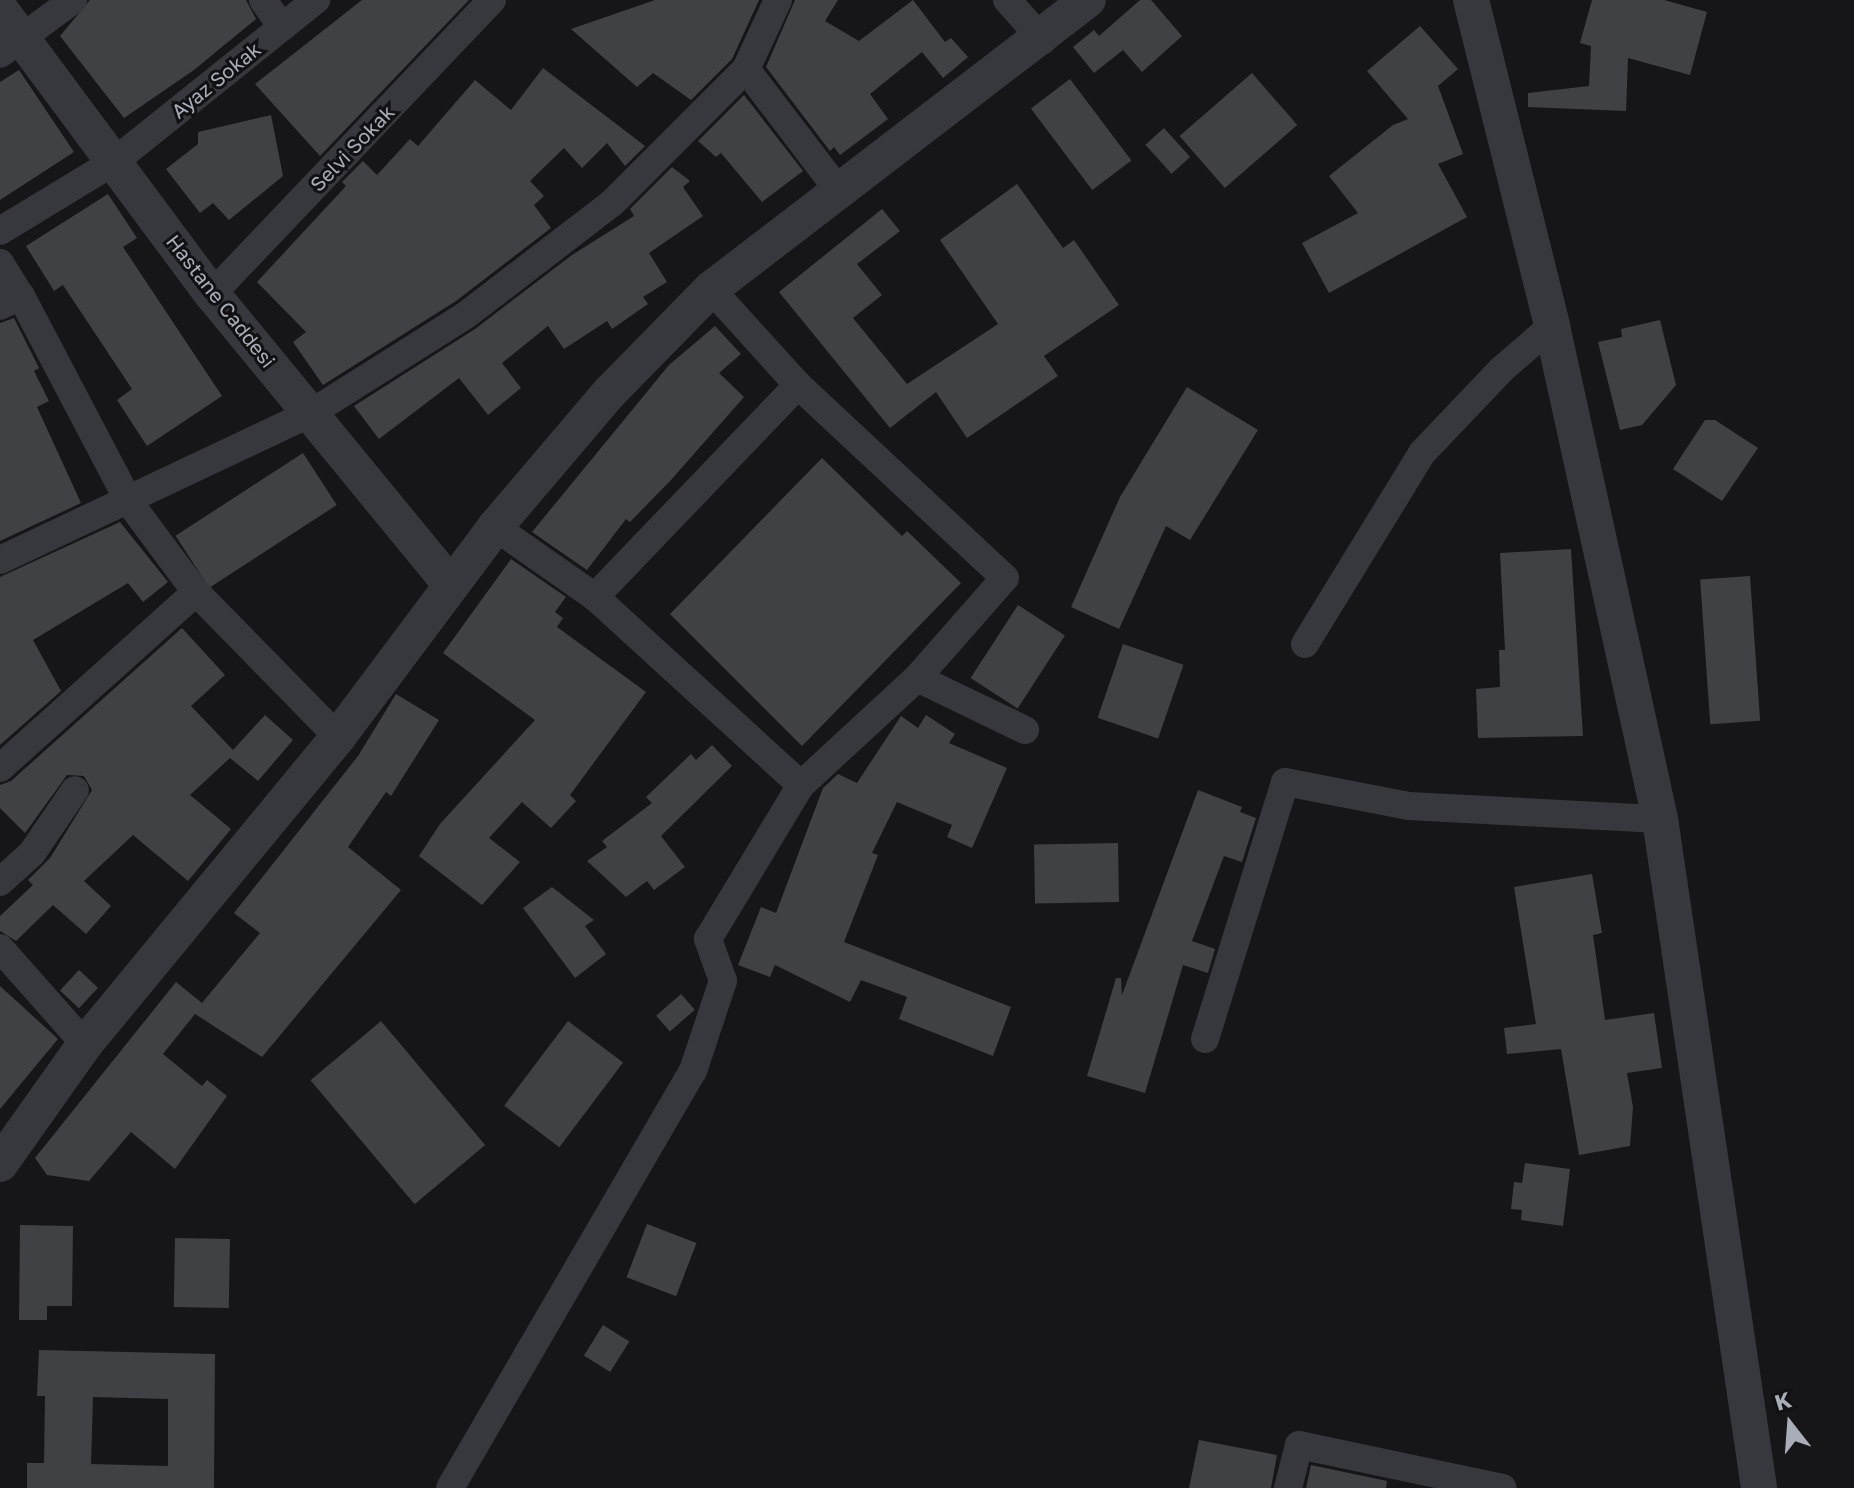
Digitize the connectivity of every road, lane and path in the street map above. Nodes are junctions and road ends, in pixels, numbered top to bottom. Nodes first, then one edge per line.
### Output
1 (73, 0) edge
2 (263, 0) edge
3 (316, 0) edge
4 (492, 0) edge
5 (778, 0) edge
6 (1007, 0) edge
7 (1088, 0) edge
8 (1471, 0) edge
9 (0, 9) edge
10 (282, 27) junction
11 (1043, 40) junction
12 (10, 47) edge
13 (746, 69) junction
14 (115, 161) junction
15 (839, 191) junction
16 (0, 231) edge
17 (0, 263) edge
18 (711, 289) junction
19 (212, 294) junction
20 (10, 301) edge
21 (1552, 326) junction
22 (798, 385) junction
23 (311, 413) junction
24 (129, 502) junction
25 (495, 527) junction
26 (0, 560) edge
27 (451, 585) junction
28 (196, 592) junction
29 (595, 597) junction
30 (1305, 644) dead end
31 (917, 678) junction
32 (1025, 730) dead end
33 (338, 737) junction
34 (0, 768) edge
35 (801, 785) junction
36 (75, 790) dead end
37 (1660, 819) junction
38 (0, 882) edge
39 (0, 948) edge
40 (1205, 1039) dead end
41 (85, 1044) junction
42 (0, 1164) edge
43 (450, 1488) edge
44 (1288, 1488) edge
45 (1503, 1488) edge
46 (1759, 1488) edge

1 - 12 street
2 - 10 street
3 - 10 street, Ayaz Sokak
4 - 19 street, Selvi Sokak
5 - 13 street
6 - 11 street
7 - 11 street
8 - 21 street
9 - 12 street, Hastane Caddesi
10 - 14 street, Ayaz Sokak
11 - 15 street
12 - 14 street, Hastane Caddesi
13 - 15 street
13 - 23 street
14 - 16 street, Ayaz Sokak
14 - 19 street, Hastane Caddesi
15 - 18 street
17 - 20 street
18 - 22 street
18 - 25 street
19 - 23 street, Hastane Caddesi
20 - 24 street
21 - 30 street
21 - 37 street
22 - 29 street
22 - 31 street
23 - 24 street
23 - 27 street, Hastane Caddesi
24 - 26 street
24 - 28 street
25 - 27 street
25 - 29 street
27 - 33 street
28 - 33 street
28 - 34 street
29 - 35 street
31 - 32 street
31 - 35 street
33 - 41 street
35 - 43 street
36 - 38 street
37 - 40 street
37 - 46 street
39 - 41 street
41 - 42 street
44 - 45 street

